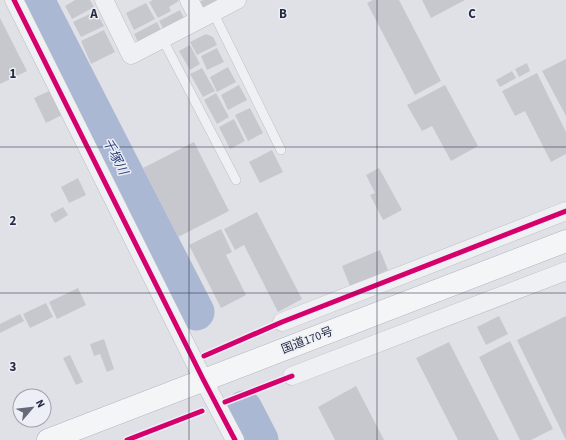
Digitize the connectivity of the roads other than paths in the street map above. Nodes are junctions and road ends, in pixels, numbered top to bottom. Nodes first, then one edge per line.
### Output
1 (14, 0) edge
2 (104, 0) edge
3 (189, 0) edge
4 (237, 0) edge
5 (206, 16) junction
6 (162, 38) junction
7 (281, 150) dead end
8 (236, 180) dead end
9 (566, 211) edge
10 (566, 241) edge
11 (566, 271) edge
12 (282, 322) dead end
13 (292, 376) dead end
14 (203, 379) junction
15 (48, 440) edge
16 (235, 440) edge

1 - 14 street
2 - 6 street
3 - 5 street
4 - 5 street
5 - 6 street
5 - 7 lane
6 - 8 lane
9 - 12 street
10 - 14 highway, 国道170号
11 - 13 street
14 - 15 highway, 国道170号
14 - 16 street

